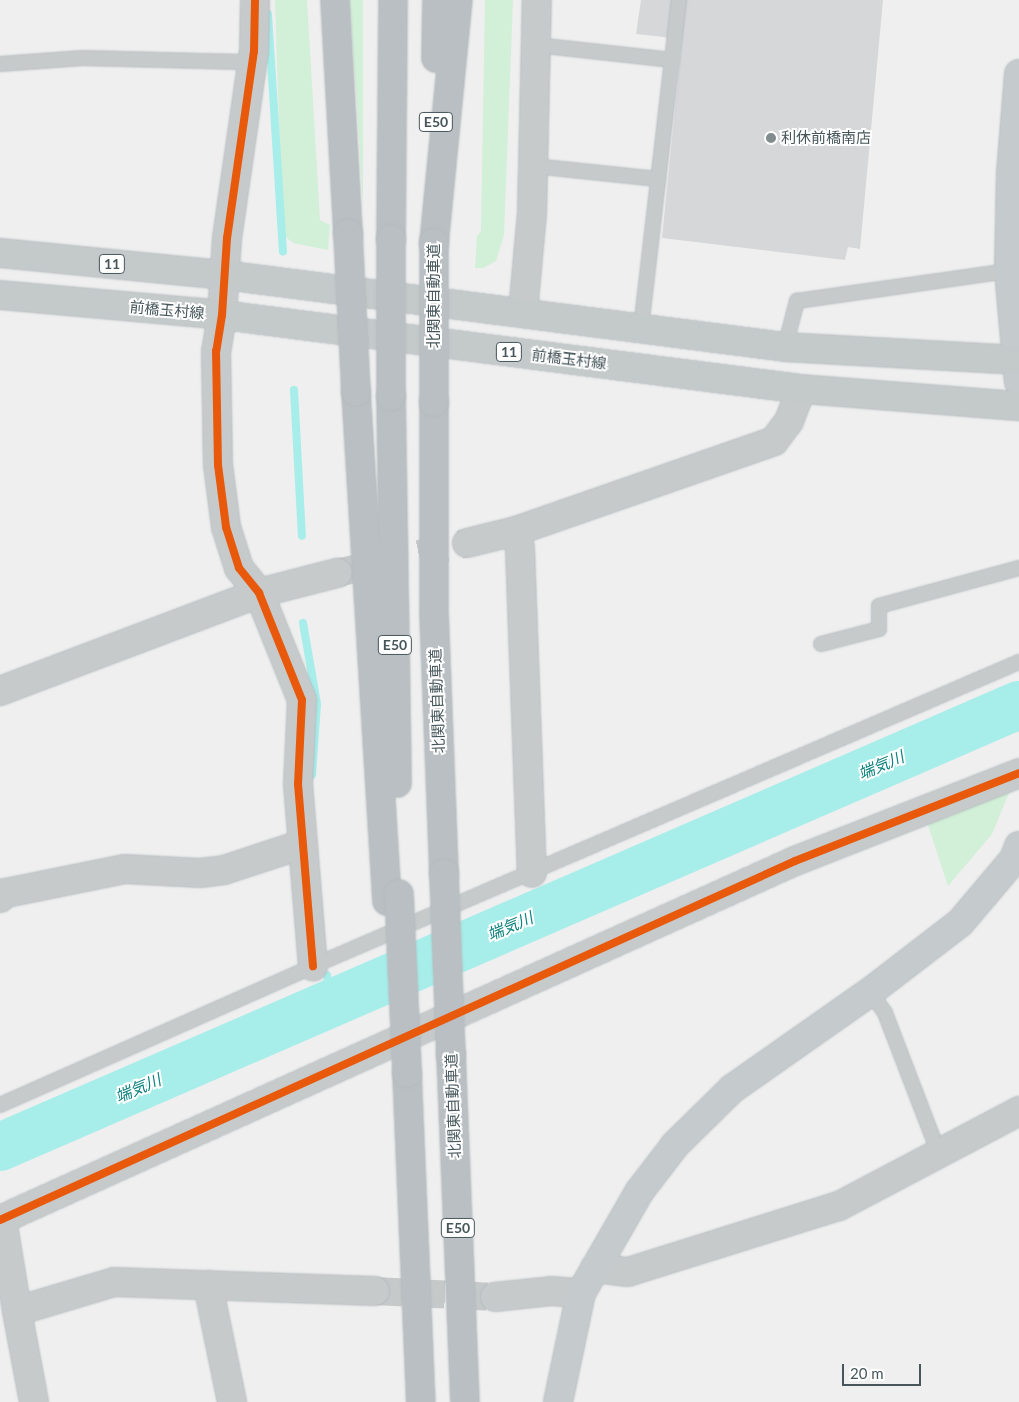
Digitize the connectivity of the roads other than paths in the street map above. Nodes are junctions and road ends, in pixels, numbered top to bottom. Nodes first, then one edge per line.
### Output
1 (255, 0) edge
2 (335, 0) edge
3 (393, 0) edge
4 (437, 0) edge
5 (458, 0) edge
6 (537, 0) edge
7 (679, 0) edge
8 (536, 45) junction
9 (672, 60) junction
10 (252, 62) junction
11 (0, 64) edge
12 (1019, 74) edge
13 (533, 166) junction
14 (1015, 173) edge
15 (658, 179) junction
16 (434, 243) junction
17 (0, 253) edge
18 (1009, 270) junction
19 (224, 275) junction
20 (0, 295) edge
21 (524, 312) junction
22 (222, 315) junction
23 (641, 328) junction
24 (785, 347) junction
25 (1018, 367) edge
26 (801, 389) junction
27 (1019, 406) edge
28 (516, 531) junction
29 (468, 543) tunnel mouth
30 (1019, 568) edge
31 (337, 573) tunnel mouth
32 (260, 593) junction
33 (821, 644) dead end
34 (1019, 662) edge
35 (0, 691) edge
36 (1019, 773) edge
37 (303, 844) junction
38 (1019, 846) edge
39 (532, 873) junction
40 (0, 898) edge
41 (393, 898) junction
42 (313, 966) junction
43 (870, 992) junction
44 (0, 1105) edge
45 (1019, 1111) edge
46 (938, 1151) junction
47 (1, 1219) edge
48 (595, 1268) junction
49 (208, 1285) junction
50 (375, 1291) tunnel mouth
51 (581, 1293) junction
52 (495, 1297) tunnel mouth
53 (17, 1311) junction
54 (34, 1402) edge
55 (232, 1402) edge
56 (421, 1402) edge
57 (465, 1402) edge
58 (558, 1402) edge

1 - 10 street
2 - 41 highway, bridge
3 - 41 highway, E50, bridge
4 - 16 highway, 北関東自動車道 / E50
5 - 16 highway
6 - 8 street
7 - 9 lane
8 - 9 lane
8 - 13 street
9 - 15 lane
10 - 11 lane
10 - 19 street
12 - 14 street
13 - 15 lane
13 - 21 street
14 - 18 street
15 - 23 lane
16 - 57 highway, 北関東自動車道 / E50, bridge
17 - 19 main road, 11
18 - 24 lane
18 - 25 street
19 - 21 main road, 11
19 - 22 street
20 - 22 main road, 前橋玉村線 / 11
21 - 23 main road, 11
22 - 26 main road, 前橋玉村線 / 11
22 - 32 street
23 - 24 main road, 11
24 - 25 main road, 11
26 - 27 main road, 前橋玉村線 / 11
26 - 28 street
28 - 29 street
28 - 39 street
30 - 33 lane
31 - 32 street
32 - 35 street
32 - 37 street
34 - 39 lane
36 - 47 street
37 - 40 street
37 - 42 street
38 - 43 street
39 - 42 lane
41 - 56 highway, bridge
42 - 44 lane
43 - 46 lane
43 - 48 street
45 - 46 street
46 - 48 street
47 - 53 street
48 - 51 street
49 - 50 street
49 - 53 street
49 - 55 street
51 - 52 street
51 - 58 street
53 - 54 street

